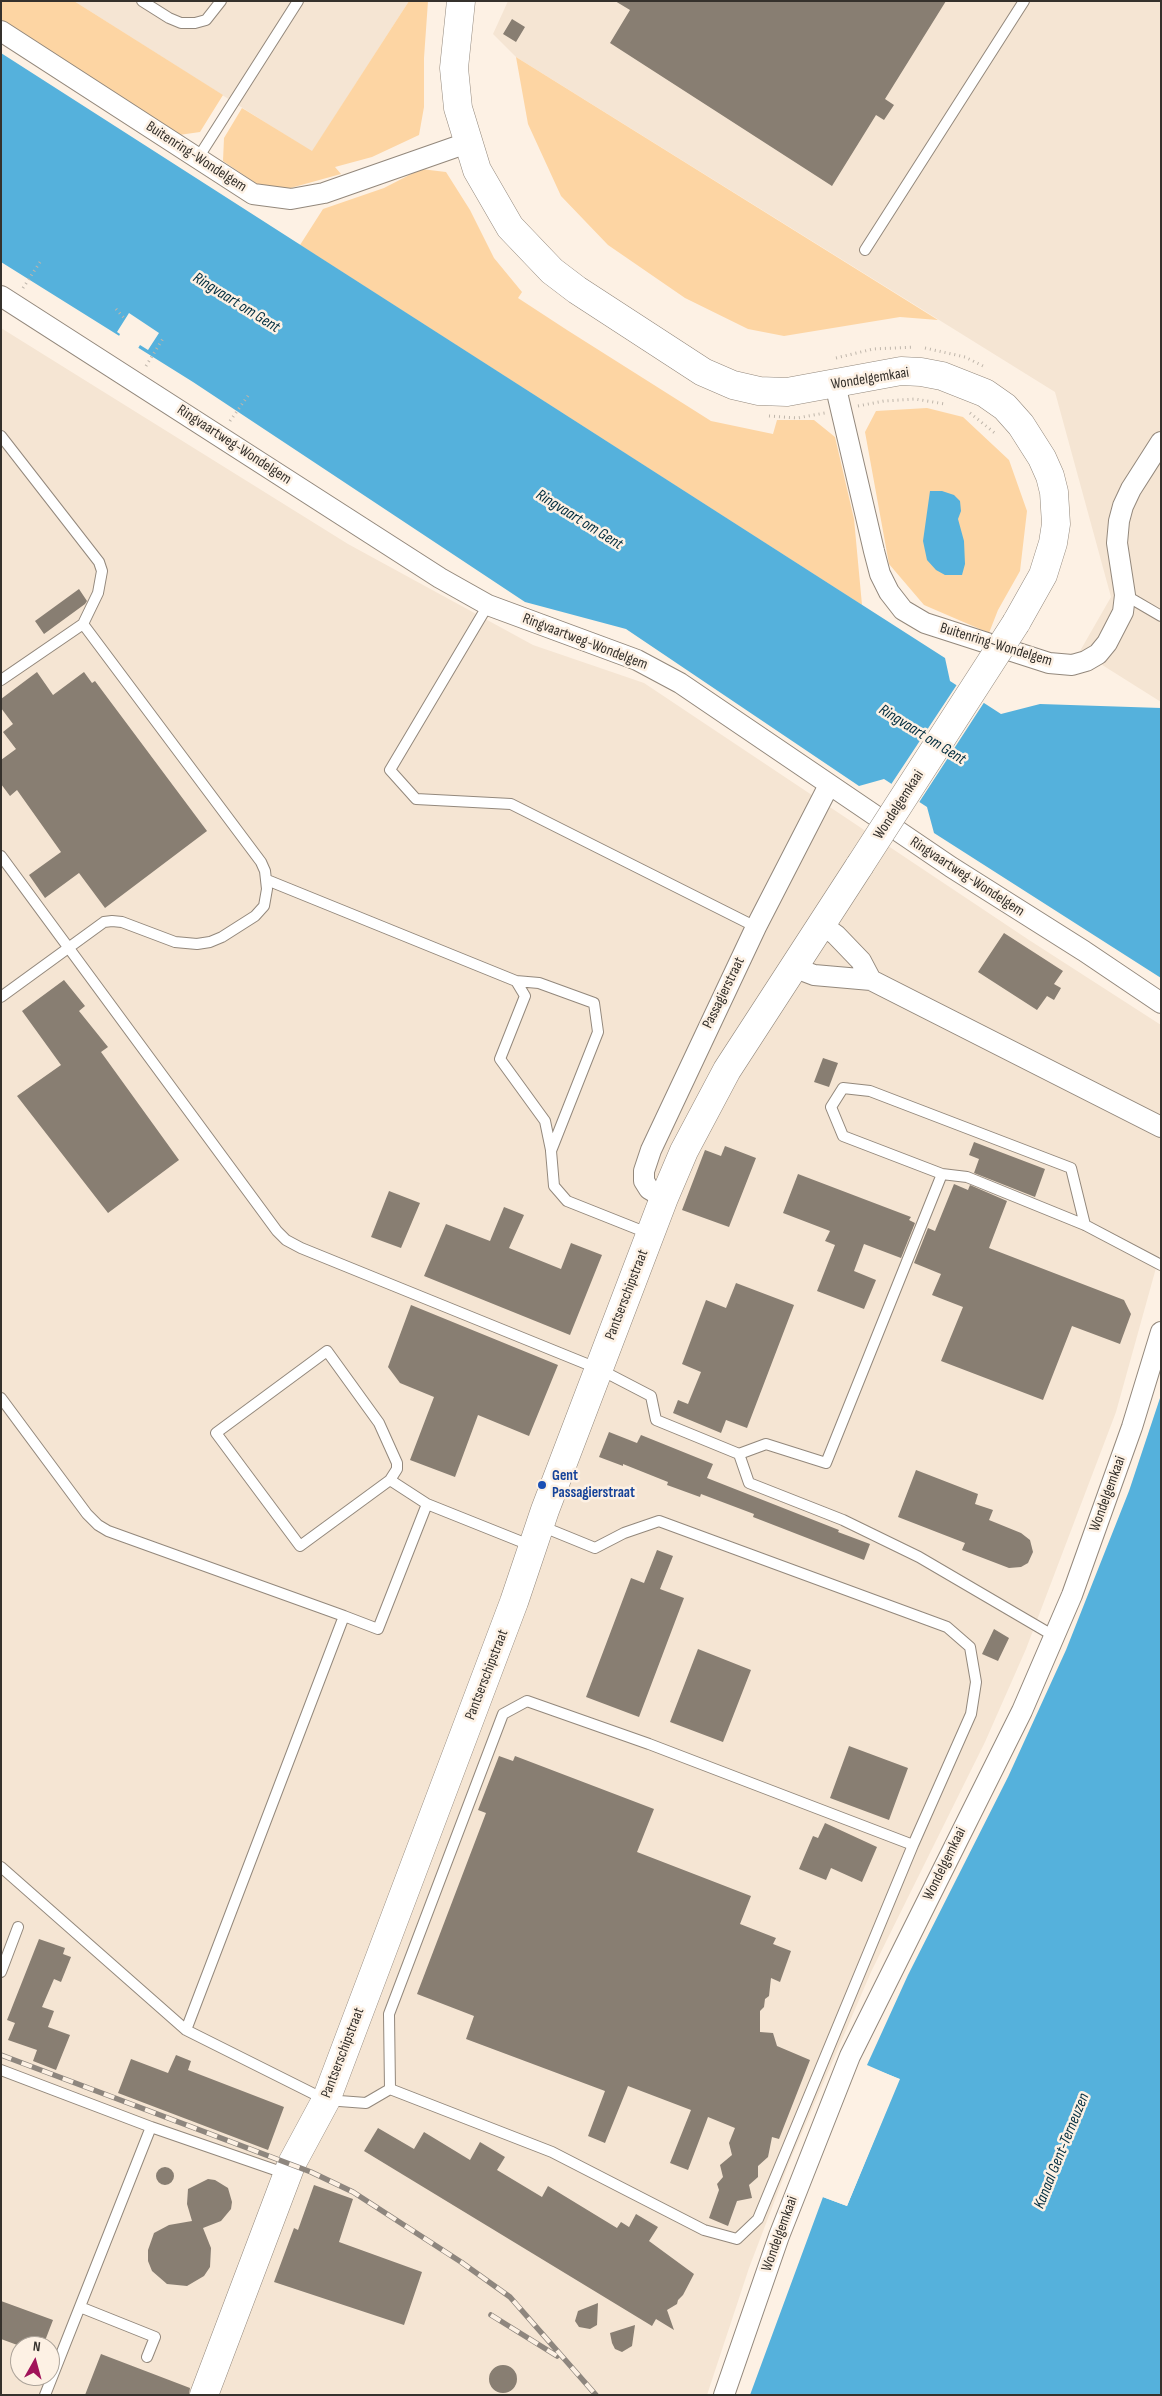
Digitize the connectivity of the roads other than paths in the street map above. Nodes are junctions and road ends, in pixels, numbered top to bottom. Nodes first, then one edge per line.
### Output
1 (142, 1) edge
2 (220, 1) edge
3 (298, 1) edge
4 (460, 1) edge
5 (1024, 1) edge
6 (1, 31) edge
7 (467, 143) junction
8 (198, 158) junction
9 (865, 250) dead end
10 (1, 296) edge
11 (838, 397) junction
12 (1, 436) edge
13 (1161, 442) edge
14 (1125, 595) junction
15 (488, 606) junction
16 (1161, 616) edge
17 (83, 624) junction
18 (1, 680) edge
19 (829, 785) junction
20 (1, 856) edge
21 (267, 880) junction
22 (821, 924) junction
23 (756, 927) junction
24 (68, 948) junction
25 (793, 967) junction
26 (871, 980) junction
27 (516, 981) junction
28 (1, 997) edge
29 (1161, 1003) edge
30 (1161, 1127) edge
31 (551, 1150) junction
32 (942, 1174) junction
33 (664, 1198) junction
34 (1085, 1225) junction
35 (650, 1234) junction
36 (1161, 1265) edge
37 (1161, 1332) edge
38 (599, 1369) junction
39 (1, 1398) edge
40 (739, 1454) junction
41 (390, 1480) junction
42 (427, 1504) junction
43 (536, 1536) junction
44 (344, 1616) junction
45 (1054, 1636) junction
46 (913, 1845) junction
47 (1, 1867) edge
48 (18, 1927) dead end
49 (1, 1972) edge
50 (186, 2030) junction
51 (1, 2070) edge
52 (390, 2089) junction
53 (326, 2100) junction
54 (150, 2126) junction
55 (288, 2174) junction
56 (80, 2307) junction
57 (147, 2357) dead end
58 (45, 2395) edge
59 (204, 2395) edge
60 (724, 2395) edge

1 - 2 lane
3 - 8 lane
4 - 7 main road, Wondelgemkaai
5 - 9 lane
6 - 8 street, Buitenring-Wondelgem
7 - 8 street, Buitenring-Wondelgem
7 - 11 main road, Wondelgemkaai
10 - 15 street, Ringvaartweg-Wondelgem
11 - 14 street, Buitenring-Wondelgem
11 - 22 main road, Wondelgemkaai, bridge
12 - 17 lane
13 - 14 street, Buitenring-Wondelgem
14 - 16 lane
15 - 19 street, Ringvaartweg-Wondelgem
15 - 23 lane
17 - 18 lane
17 - 21 lane
19 - 23 street, Passagierstraat
19 - 29 street, Ringvaartweg-Wondelgem
20 - 24 lane
21 - 24 lane
21 - 27 lane
22 - 25 main road, Wondelgemkaai
22 - 26 street
23 - 33 street, Passagierstraat
24 - 28 lane
24 - 38 lane
25 - 26 street
25 - 33 main road, Pantserschipstraat
26 - 30 street
27 - 31 lane
27 - 31 lane
31 - 35 lane
32 - 34 lane
32 - 34 lane
32 - 40 lane
33 - 35 main road, Pantserschipstraat
34 - 36 lane
35 - 38 main road, Pantserschipstraat
37 - 45 street, Wondelgemkaai
38 - 40 lane
38 - 43 main road, Pantserschipstraat
39 - 44 lane
40 - 45 lane
41 - 41 lane
41 - 42 lane
42 - 43 lane
42 - 44 lane
43 - 46 lane
43 - 53 main road, Pantserschipstraat
44 - 50 lane
45 - 60 street, Wondelgemkaai
46 - 52 lane
46 - 52 lane
47 - 50 lane
48 - 49 lane
50 - 53 lane
51 - 54 lane
52 - 53 lane
53 - 55 main road, Pantserschipstraat
54 - 55 lane
54 - 56 lane
55 - 59 main road, Pantserschipstraat
56 - 57 lane
56 - 58 lane

